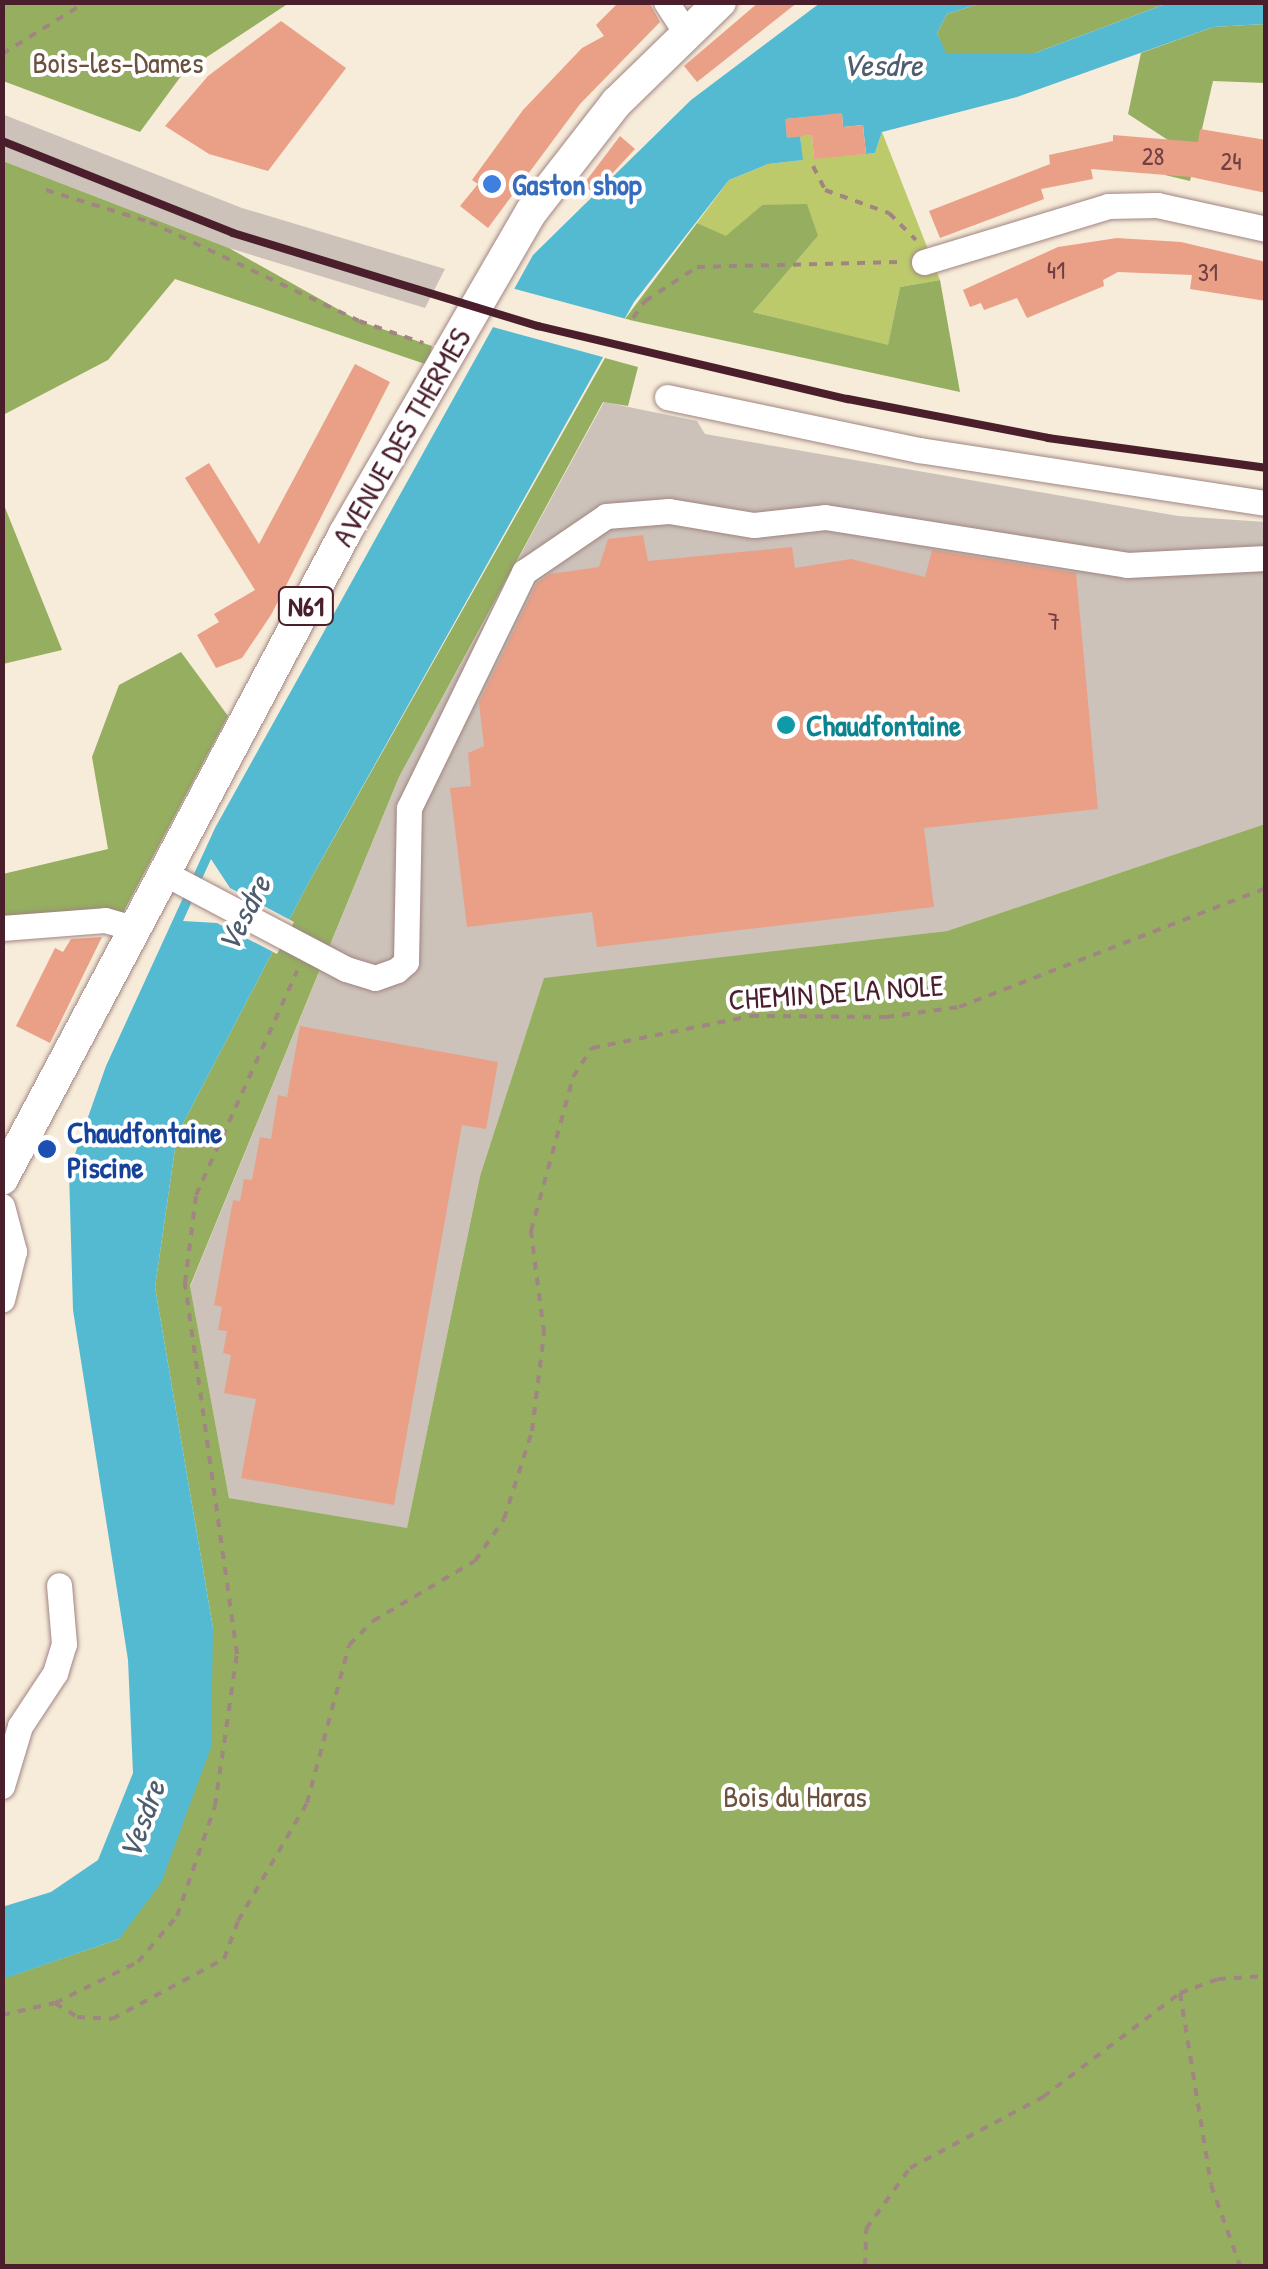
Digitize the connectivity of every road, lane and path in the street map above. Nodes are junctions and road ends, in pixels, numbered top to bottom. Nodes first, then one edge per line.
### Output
1 (86, 2) edge
2 (666, 2) edge
3 (720, 2) edge
4 (685, 30) junction
5 (2, 54) edge
6 (813, 166) dead end
7 (46, 190) dead end
8 (1266, 230) edge
9 (924, 262) junction
10 (633, 318) dead end
11 (451, 353) junction
12 (668, 397) dead end
13 (1266, 503) edge
14 (1266, 558) edge
15 (164, 873) junction
16 (1266, 888) edge
17 (2, 928) edge
18 (133, 928) junction
19 (306, 949) junction
20 (2, 1180) edge
21 (2, 1206) edge
22 (2, 1300) edge
23 (59, 1585) dead end
24 (2, 1786) edge
25 (1266, 1976) edge
26 (1180, 1994) junction
27 (55, 2003) junction
28 (2, 2015) edge
29 (866, 2266) edge
30 (1240, 2266) edge

1 - 5 path
2 - 4 street
3 - 4 main road, AVENUE DES THERMES / N61
4 - 11 main road, AVENUE DES THERMES / N61
6 - 9 path
7 - 11 path
8 - 9 street
9 - 10 path
11 - 15 main road, AVENUE DES THERMES / N61
12 - 13 street
14 - 19 street
15 - 18 main road, AVENUE DES THERMES / N61
15 - 19 street
16 - 27 path, CHEMIN DE LA NOLE
17 - 18 street
18 - 20 main road, AVENUE DES THERMES / N61
19 - 27 path
21 - 22 street
23 - 24 street
25 - 26 path
26 - 29 path
26 - 30 path
27 - 28 path

